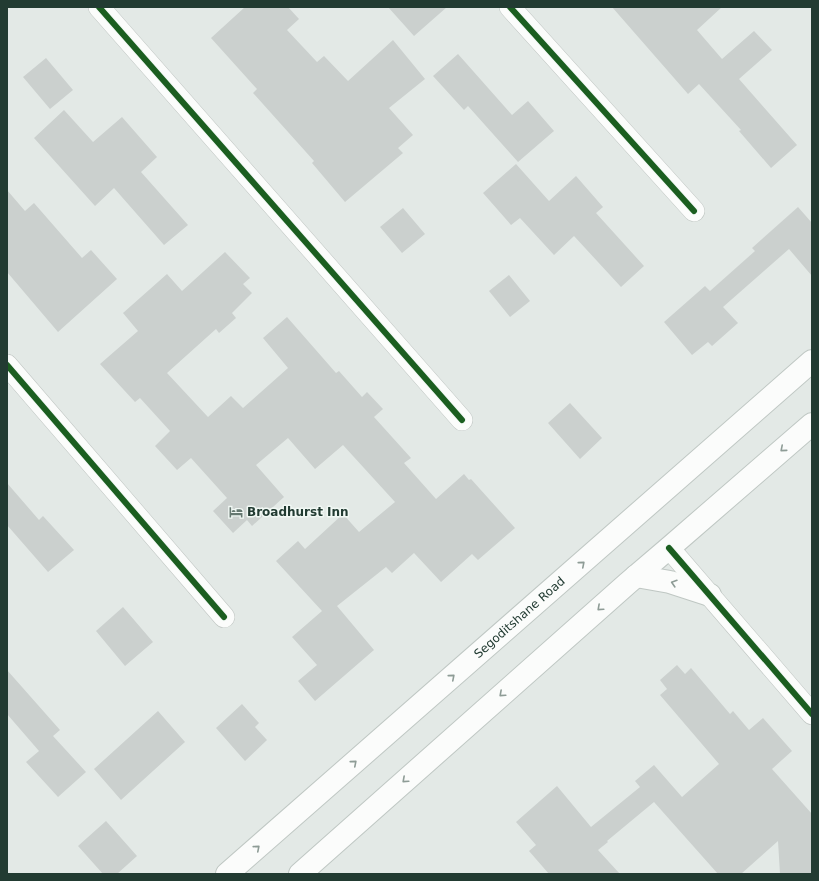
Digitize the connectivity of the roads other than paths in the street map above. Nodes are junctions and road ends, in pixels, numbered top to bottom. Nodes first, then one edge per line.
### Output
1 (99, 7) edge
2 (510, 7) edge
3 (694, 211) dead end
4 (812, 361) edge
5 (7, 365) edge
6 (462, 420) dead end
7 (812, 424) edge
8 (669, 548) junction
9 (636, 576) junction
10 (710, 595) junction
11 (224, 616) dead end
12 (812, 714) edge
13 (227, 874) edge
14 (300, 874) edge

1 - 6 street
2 - 3 street
13 -> 4 main road, Segoditshane Road
5 - 11 street
7 -> 8 main road
8 - 9 main road
8 - 10 street
10 -> 9 main road
9 -> 14 main road
10 - 12 street

